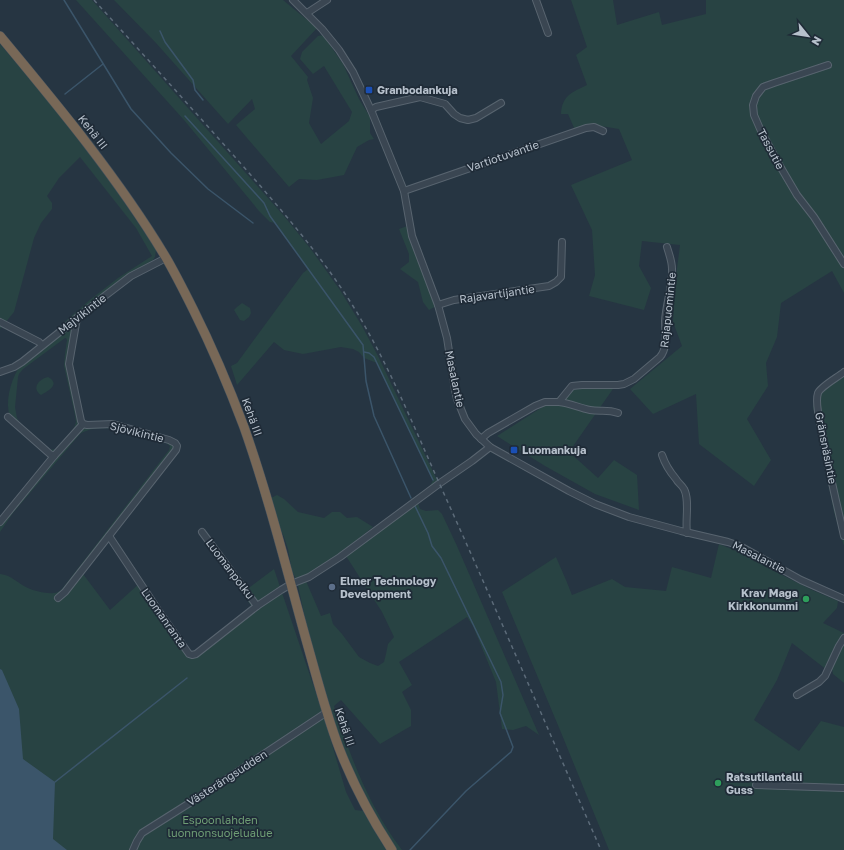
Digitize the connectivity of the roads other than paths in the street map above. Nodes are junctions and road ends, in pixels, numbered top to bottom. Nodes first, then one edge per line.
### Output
1 (293, 0) edge
2 (327, 0) edge
3 (536, 0) edge
4 (307, 13) junction
5 (548, 33) dead end
6 (0, 36) edge
7 (828, 65) dead end
8 (501, 102) dead end
9 (370, 110) junction
10 (602, 131) dead end
11 (404, 191) junction
12 (562, 242) dead end
13 (667, 248) dead end
14 (166, 258) junction
15 (844, 264) edge
16 (438, 305) junction
17 (77, 318) junction
18 (0, 322) edge
19 (41, 344) junction
20 (0, 372) edge
21 (844, 372) edge
22 (560, 402) junction
23 (618, 413) dead end
24 (8, 417) dead end
25 (83, 424) junction
26 (481, 439) junction
27 (490, 447) junction
28 (662, 455) dead end
29 (54, 456) junction
30 (0, 522) edge
31 (202, 532) dead end
32 (687, 533) junction
33 (109, 536) junction
34 (844, 536) edge
35 (291, 584) junction
36 (58, 598) dead end
37 (844, 600) edge
38 (257, 606) junction
39 (844, 638) edge
40 (797, 696) dead end
41 (327, 712) junction
42 (756, 785) dead end
43 (844, 788) edge
44 (133, 850) edge
45 (392, 850) edge

1 - 4 street, Masalantie
2 - 4 street
3 - 5 street
4 - 9 street, Masalantie
6 - 14 highway, Kehä III
7 - 15 street, Tassutie
8 - 9 street
9 - 11 street, Masalantie
10 - 11 street, Vartiotuvantie
11 - 16 street, Masalantie
12 - 16 street, Rajavartijantie
13 - 22 street, Rajapuomintie
14 - 17 street, Majvikintie
14 - 35 highway, Kehä III
16 - 26 street, Masalantie
17 - 19 street, Majvikintie
17 - 25 street
18 - 19 street
19 - 20 street, Majvikintie
21 - 34 street, Gränsnäsintie
22 - 23 street
22 - 26 street
24 - 29 street
25 - 29 street
25 - 33 street, Sjövikintie
26 - 27 street, Masalantie
27 - 32 street, Masalantie
27 - 35 street
28 - 32 street
29 - 30 street
31 - 38 street, Luomanpolku
32 - 37 street, Masalantie
33 - 36 street, Sjövikintie
33 - 38 street, Luomanranta
35 - 38 street, Luomanranta
35 - 41 highway, Kehä III
39 - 40 street
41 - 44 street, Västerängsudden
41 - 45 highway, Kehä III
42 - 43 street

